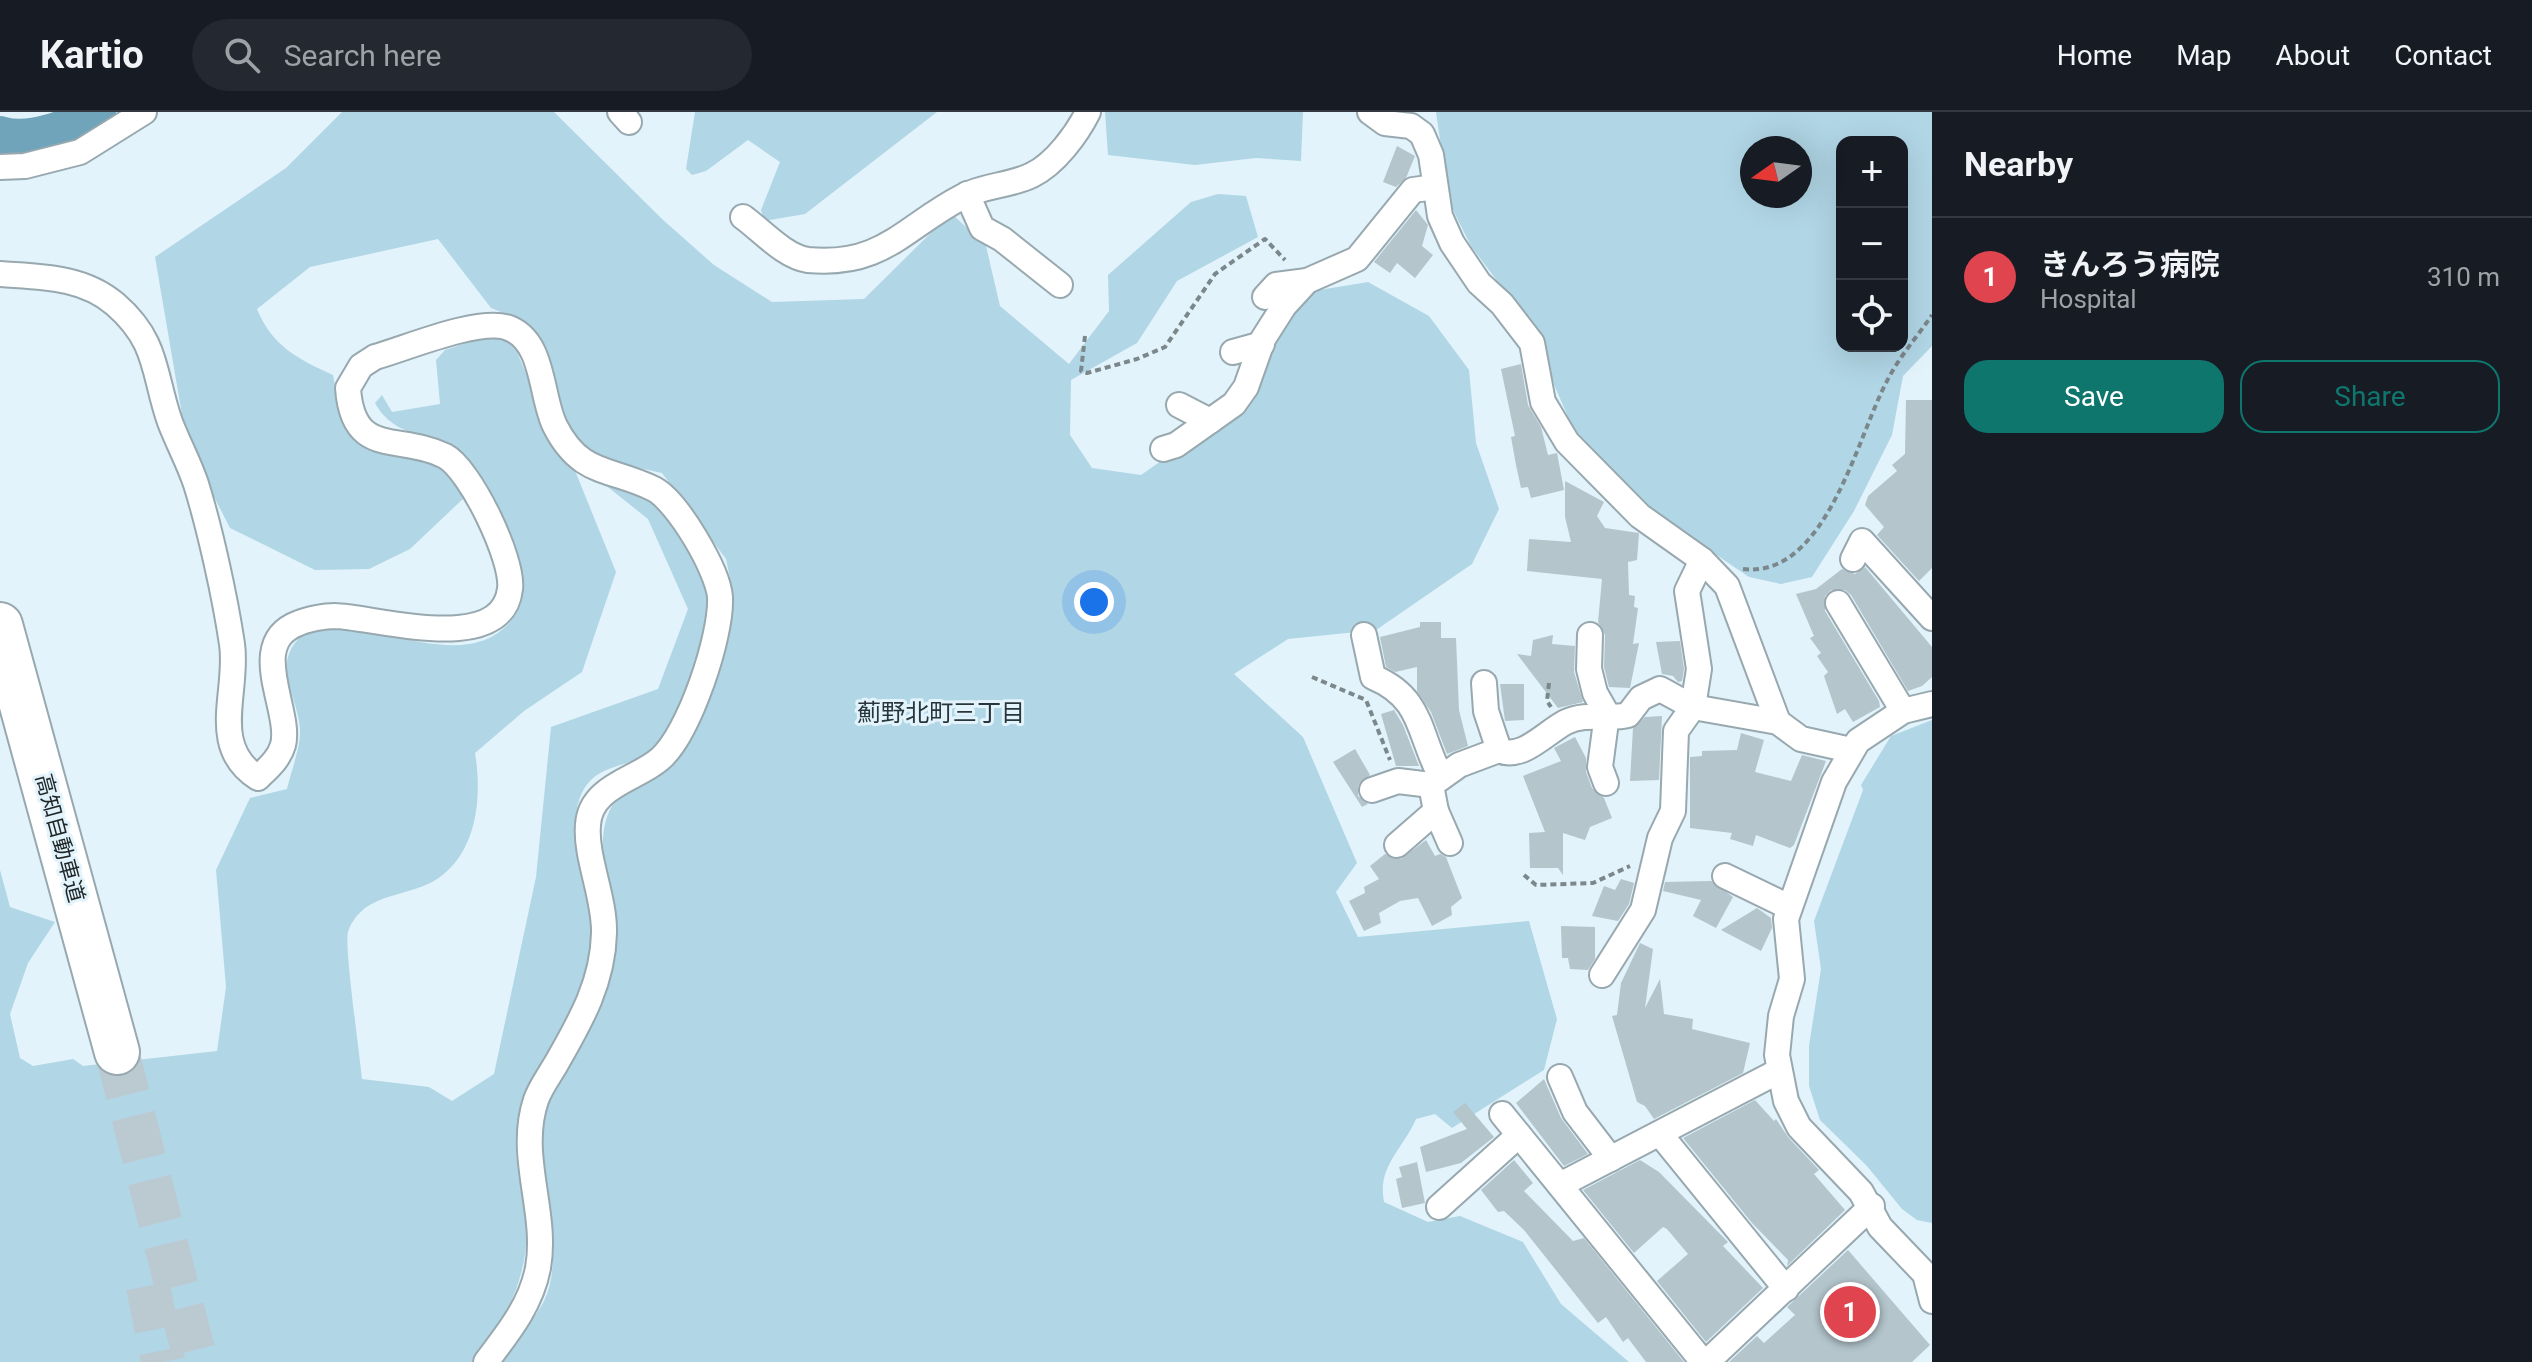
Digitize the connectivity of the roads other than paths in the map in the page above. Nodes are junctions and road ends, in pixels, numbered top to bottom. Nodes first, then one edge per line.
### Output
1 (144, 112) edge
2 (1088, 112) edge
3 (1370, 112) edge
4 (0, 167) edge
5 (1435, 187) junction
6 (967, 194) junction
7 (743, 217) dead end
8 (0, 274) edge
9 (1307, 281) junction
10 (1060, 285) dead end
11 (1265, 297) dead end
12 (1262, 344) junction
13 (1233, 352) dead end
14 (1179, 405) dead end
15 (1210, 421) junction
16 (1163, 449) dead end
17 (1853, 559) dead end
18 (1702, 560) junction
19 (1838, 603) dead end
20 (1932, 618) edge
21 (0, 625) edge
22 (1364, 635) dead end
23 (1590, 635) dead end
24 (1484, 683) dead end
25 (0, 688) edge
26 (1932, 704) edge
27 (1693, 707) junction
28 (1903, 711) junction
29 (1607, 714) junction
30 (1778, 722) junction
31 (1499, 750) junction
32 (1851, 750) junction
33 (1436, 780) junction
34 (1606, 783) dead end
35 (1372, 790) dead end
36 (1436, 811) junction
37 (1450, 843) dead end
38 (1397, 845) dead end
39 (1725, 876) dead end
40 (1789, 907) junction
41 (1602, 975) dead end
42 (1779, 1071) junction
43 (1560, 1077) dead end
44 (1502, 1114) dead end
45 (1660, 1134) junction
46 (1519, 1135) junction
47 (1611, 1159) junction
48 (1560, 1185) junction
49 (1872, 1206) junction
50 (1439, 1207) dead end
51 (1928, 1272) edge
52 (1786, 1289) junction
53 (1932, 1301) edge
54 (486, 1362) edge
55 (1705, 1362) edge

1 - 4 street
2 - 6 street
3 - 5 street
5 - 9 street
5 - 18 street
6 - 7 street
6 - 10 street
8 - 54 street
9 - 11 street
9 - 12 street
12 - 13 street
12 - 15 street
14 - 15 street
15 - 16 street
17 - 20 street
18 - 27 street
18 - 30 street
19 - 28 street
21 - 25 highway, 高知自動車道
22 - 33 street
23 - 29 street
24 - 31 street
26 - 28 street
27 - 29 street
27 - 30 street
27 - 41 street
28 - 32 street
29 - 31 street
29 - 34 street
30 - 32 street
31 - 33 street
32 - 40 street
33 - 35 street
33 - 36 street
36 - 37 street
36 - 38 street
39 - 40 street
40 - 42 street
42 - 45 street
42 - 49 street
43 - 47 street
44 - 46 street
45 - 47 street
45 - 52 street
46 - 48 street
46 - 50 street
47 - 48 street
48 - 55 street
49 - 51 street
49 - 52 street
51 - 53 street
52 - 55 street

